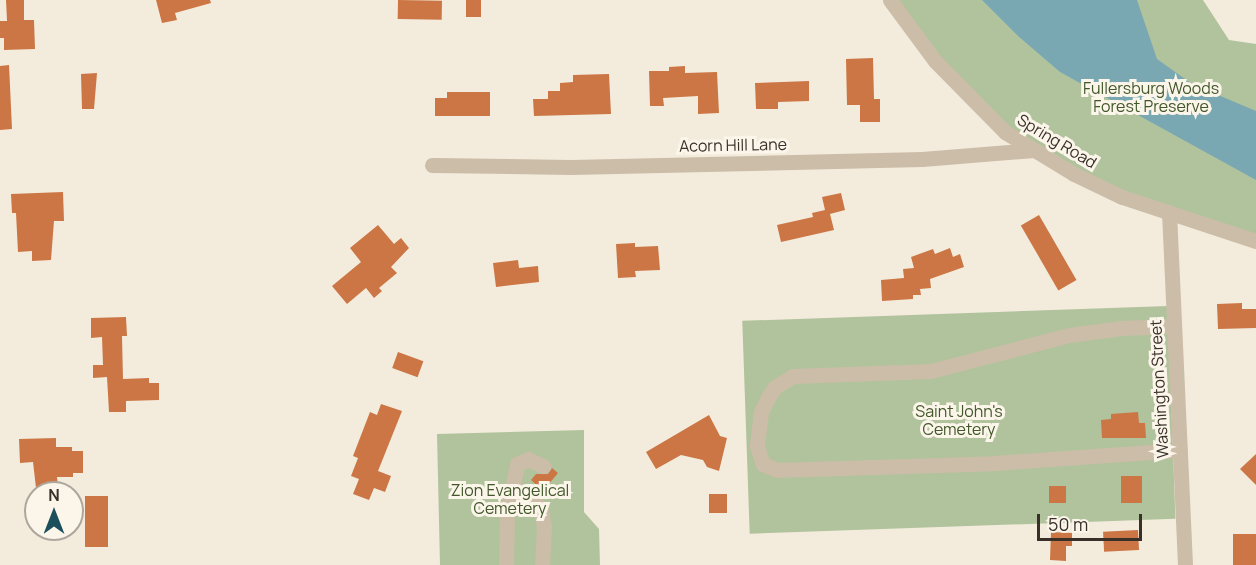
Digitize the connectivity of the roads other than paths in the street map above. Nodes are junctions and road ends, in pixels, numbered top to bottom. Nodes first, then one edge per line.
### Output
1 (890, 0) edge
2 (1035, 150) junction
3 (432, 165) dead end
4 (1169, 212) junction
5 (1256, 241) edge
6 (1174, 326) junction
7 (1180, 450) junction
8 (543, 466) dead end
9 (510, 498) junction
10 (506, 565) edge
11 (542, 565) edge
12 (1185, 565) edge

1 - 2 street, Spring Road
2 - 3 street, Acorn Hill Lane
2 - 4 street, Spring Road
4 - 5 street, Spring Road
4 - 6 street, Washington Street
6 - 7 street, Washington Street
6 - 7 street
7 - 12 street, Washington Street
8 - 9 street
9 - 10 street
9 - 11 street

